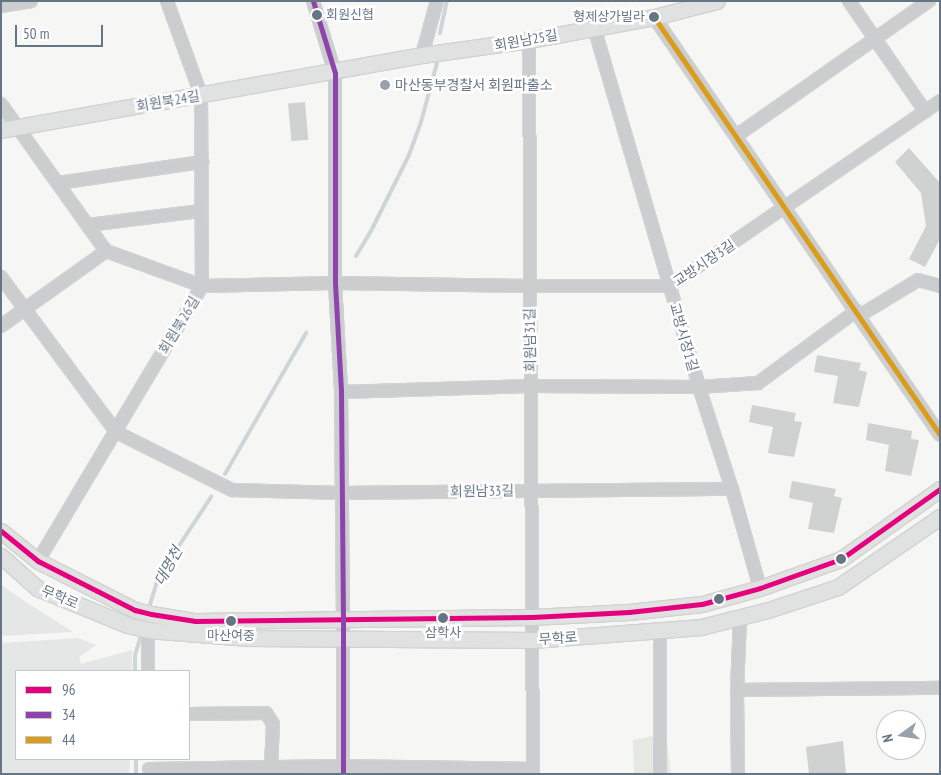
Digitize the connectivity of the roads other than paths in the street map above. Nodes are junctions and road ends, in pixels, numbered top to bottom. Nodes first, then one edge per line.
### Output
1 (32, 1) edge
2 (167, 1) edge
3 (313, 1) edge
4 (437, 1) edge
5 (717, 1) edge
6 (849, 1) edge
7 (929, 1) edge
8 (1, 6) edge
9 (654, 17) junction
10 (594, 27) junction
11 (874, 38) junction
12 (530, 40) junction
13 (422, 55) junction
14 (335, 73) junction
15 (201, 95) junction
16 (940, 101) edge
17 (1, 104) edge
18 (925, 112) junction
19 (18, 127) junction
20 (1, 130) edge
21 (736, 136) junction
22 (202, 162) junction
23 (58, 183) junction
24 (786, 208) junction
25 (201, 211) junction
26 (88, 225) junction
27 (106, 251) junction
28 (1, 277) edge
29 (335, 283) junction
30 (202, 286) junction
31 (529, 286) junction
32 (669, 286) junction
33 (940, 286) edge
34 (24, 308) junction
35 (858, 314) junction
36 (1, 326) edge
37 (532, 386) junction
38 (699, 387) junction
39 (341, 392) junction
40 (116, 432) junction
41 (940, 435) edge
42 (940, 488) edge
43 (732, 489) junction
44 (532, 490) junction
45 (342, 493) junction
46 (940, 517) edge
47 (1, 531) edge
48 (1, 556) edge
49 (38, 561) junction
50 (760, 588) junction
51 (343, 618) junction
52 (532, 618) junction
53 (740, 618) junction
54 (148, 630) junction
55 (660, 630) junction
56 (344, 640) junction
57 (533, 640) junction
58 (148, 670) edge
59 (940, 688) edge
60 (737, 690) junction
61 (190, 714) edge
62 (149, 767) edge
63 (271, 767) junction
64 (343, 770) edge
65 (533, 771) edge
66 (660, 774) edge
67 (738, 774) edge

1 - 8 street
2 - 15 street, 회원북26길
3 - 14 street
4 - 13 street
5 - 9 main road, 회원남25길
6 - 11 street
7 - 11 street
9 - 10 main road, 회원남25길
9 - 21 street
10 - 12 main road, 회원남25길
10 - 32 street, 교방시장1길
11 - 18 street
11 - 21 street
12 - 13 main road, 회원남25길
12 - 31 street, 회원남31길
13 - 14 main road, 회원남25길
14 - 15 main road, 회원북24길
14 - 29 street
15 - 19 main road, 회원북24길
15 - 22 street, 회원북26길
16 - 18 street, 교방시장3길
17 - 19 street
18 - 24 street, 교방시장3길
19 - 20 main road, 회원북24길
19 - 23 street
21 - 24 street
22 - 23 street
22 - 25 street, 회원북26길
23 - 26 street
24 - 32 street, 교방시장3길
24 - 35 street
25 - 26 street
25 - 30 street, 회원북26길
26 - 27 street
27 - 30 street
27 - 34 street
28 - 34 street
29 - 30 street, 교방시장3길
29 - 31 street, 교방시장3길
29 - 39 street
30 - 40 street, 회원북26길
31 - 32 street, 교방시장3길
31 - 37 street, 회원남31길
32 - 38 street, 교방시장1길
33 - 35 street
34 - 36 street
34 - 40 street
35 - 38 street
35 - 41 street
37 - 38 street
37 - 39 street
37 - 44 street, 회원남31길
38 - 43 street, 교방시장1길
39 - 45 street
40 - 45 street, 회원남33길
40 - 49 street, 회원북26길
42 - 50 main road, 무학로
43 - 44 street, 회원남33길
43 - 50 street, 교방시장1길
44 - 45 street, 회원남33길
44 - 52 street, 회원남31길
45 - 51 street
46 - 53 main road, 무학로
47 - 49 main road, 무학로
48 - 54 main road, 무학로
49 - 51 main road, 무학로
50 - 52 main road, 무학로
51 - 52 main road, 무학로
51 - 56 street
52 - 57 street, 회원남31길
53 - 55 main road, 무학로
53 - 60 street
54 - 56 main road, 무학로
54 - 58 street
55 - 57 main road, 무학로
55 - 66 street
56 - 57 main road, 무학로
56 - 64 street
57 - 65 street, 회원남31길
59 - 60 street
60 - 67 street
61 - 63 street
62 - 63 street
63 - 64 street
64 - 65 street

